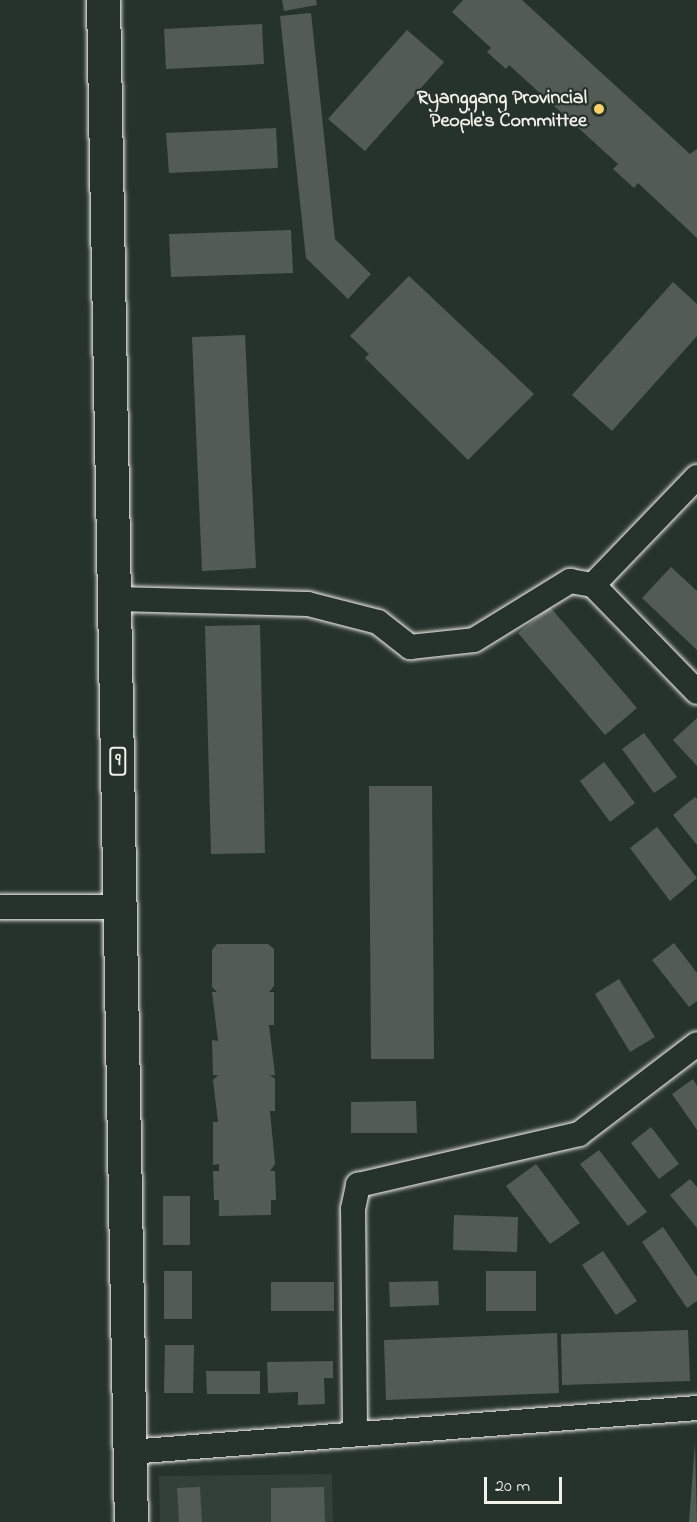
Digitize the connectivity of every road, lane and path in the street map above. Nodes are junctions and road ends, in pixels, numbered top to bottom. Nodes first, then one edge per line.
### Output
1 (103, 0) edge
2 (697, 477) edge
3 (593, 585) junction
4 (116, 599) junction
5 (697, 692) edge
6 (0, 907) edge
7 (119, 907) junction
8 (696, 1046) edge
9 (697, 1408) edge
10 (355, 1431) junction
11 (129, 1452) junction
12 (130, 1522) edge

1 - 4 main road, 9
2 - 3 street
3 - 4 street
3 - 5 street
4 - 7 main road, 9
6 - 7 street
7 - 11 main road, 9
8 - 10 street
9 - 10 street
10 - 11 street
11 - 12 main road, 9

